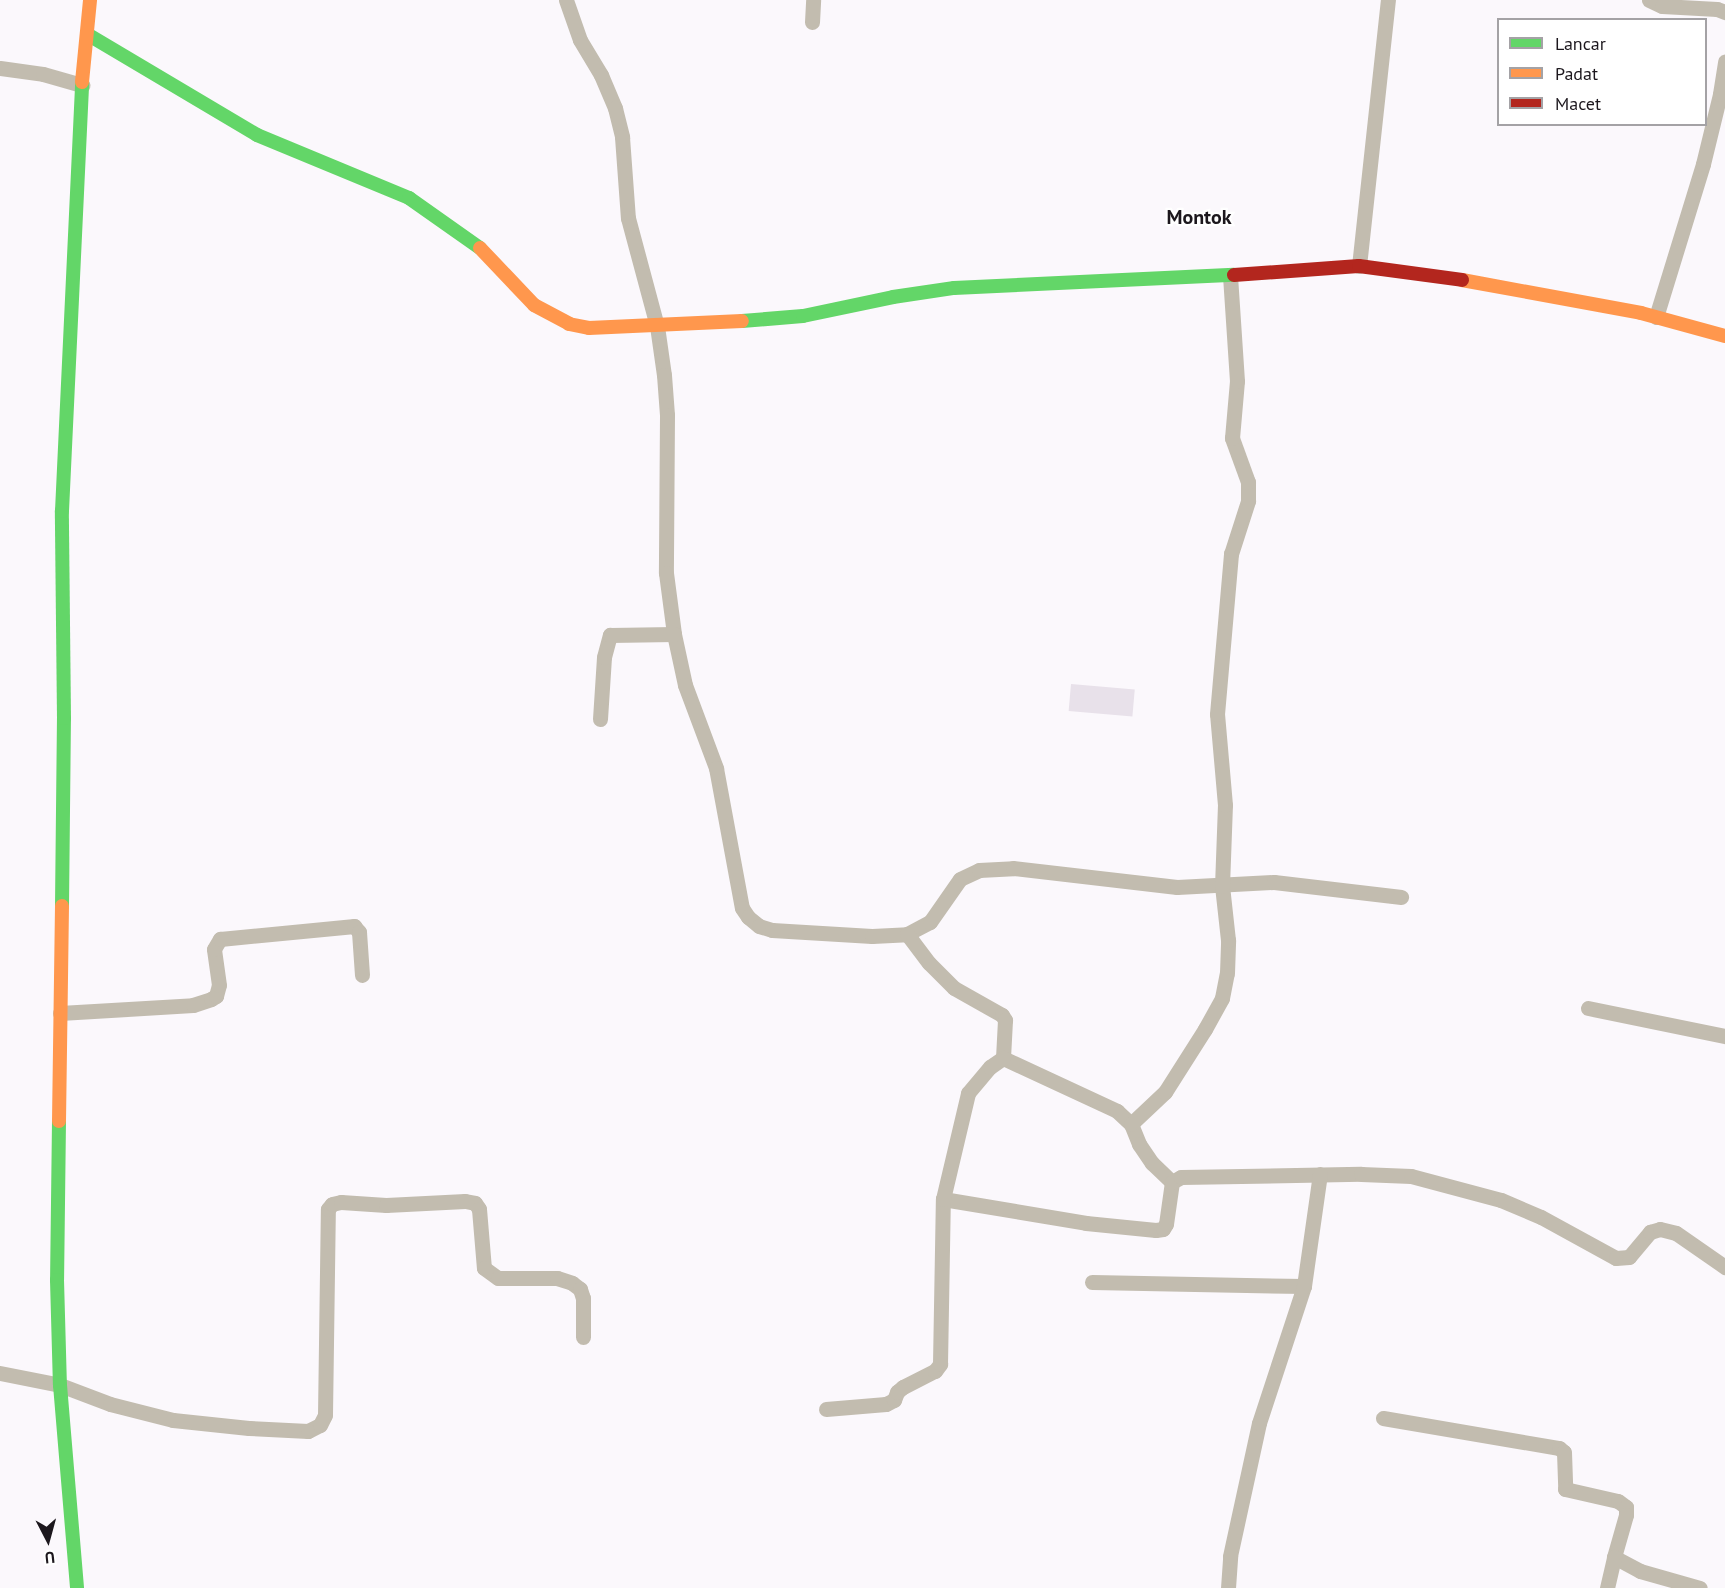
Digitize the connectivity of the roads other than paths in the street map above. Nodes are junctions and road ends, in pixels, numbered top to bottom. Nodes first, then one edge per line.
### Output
1 (90, 0) edge
2 (566, 0) edge
3 (813, 0) edge
4 (1388, 0) edge
5 (1649, 0) edge
6 (1725, 12) edge
7 (812, 22) dead end
8 (87, 34) junction
9 (1725, 61) edge
10 (0, 68) edge
11 (82, 84) junction
12 (1723, 94) edge
13 (1359, 266) junction
14 (1230, 275) junction
15 (1656, 317) junction
16 (657, 326) junction
17 (1725, 336) edge
18 (674, 634) junction
19 (600, 719) dead end
20 (1222, 886) junction
21 (1401, 897) dead end
22 (907, 934) junction
23 (362, 975) dead end
24 (1588, 1008) dead end
25 (60, 1013) junction
26 (1725, 1035) edge
27 (1003, 1058) junction
28 (1131, 1124) junction
29 (1320, 1174) junction
30 (1172, 1182) junction
31 (943, 1199) junction
32 (1725, 1267) edge
33 (1092, 1282) dead end
34 (1304, 1286) junction
35 (583, 1337) dead end
36 (0, 1373) edge
37 (60, 1385) junction
38 (826, 1409) dead end
39 (1383, 1418) dead end
40 (1614, 1557) junction
41 (77, 1588) edge
42 (1228, 1588) edge
43 (1607, 1588) edge
44 (1700, 1588) edge

1 - 8 street
2 - 16 street
3 - 7 street
4 - 13 street
5 - 6 street
8 - 11 street
8 - 16 street
9 - 12 street
10 - 11 street
11 - 25 street
12 - 15 street
13 - 14 street
13 - 15 street
14 - 16 street
14 - 20 street
15 - 17 street
16 - 18 street
18 - 19 street
18 - 22 street
20 - 21 street
20 - 22 street
20 - 28 street
22 - 27 street
23 - 25 street
24 - 26 street
25 - 37 street
27 - 28 street
27 - 31 street
28 - 30 street
29 - 30 street
29 - 32 street
29 - 34 street
30 - 31 street
31 - 38 street
33 - 34 street
34 - 42 street
35 - 37 street
36 - 37 street
37 - 41 street
39 - 40 street
40 - 43 street
40 - 44 street

